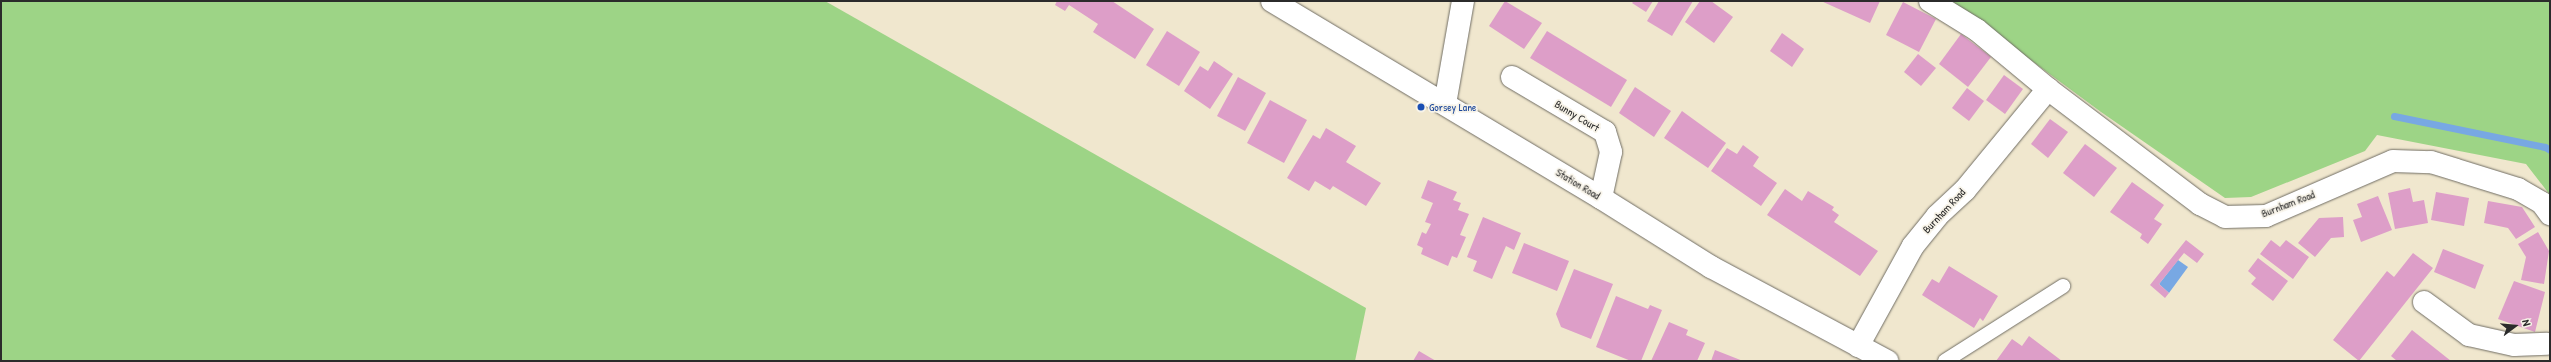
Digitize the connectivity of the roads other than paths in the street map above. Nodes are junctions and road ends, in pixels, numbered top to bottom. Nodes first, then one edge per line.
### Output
1 (1272, 1) edge
2 (1463, 1) edge
3 (1930, 1) edge
4 (1512, 77) dead end
5 (2048, 89) junction
6 (1445, 104) junction
7 (1601, 198) junction
8 (2550, 214) edge
9 (2063, 286) dead end
10 (2424, 302) dead end
11 (1858, 346) junction
12 (2548, 346) edge
13 (1887, 361) edge
14 (1945, 361) edge

1 - 6 street, Station Road
2 - 6 street
3 - 5 street, Burnham Road
4 - 7 street, Bunny Court
5 - 8 street, Burnham Road
5 - 11 street, Burnham Road
6 - 7 street, Station Road
7 - 11 street, Station Road
9 - 14 lane
10 - 12 street
11 - 13 street, Station Road

